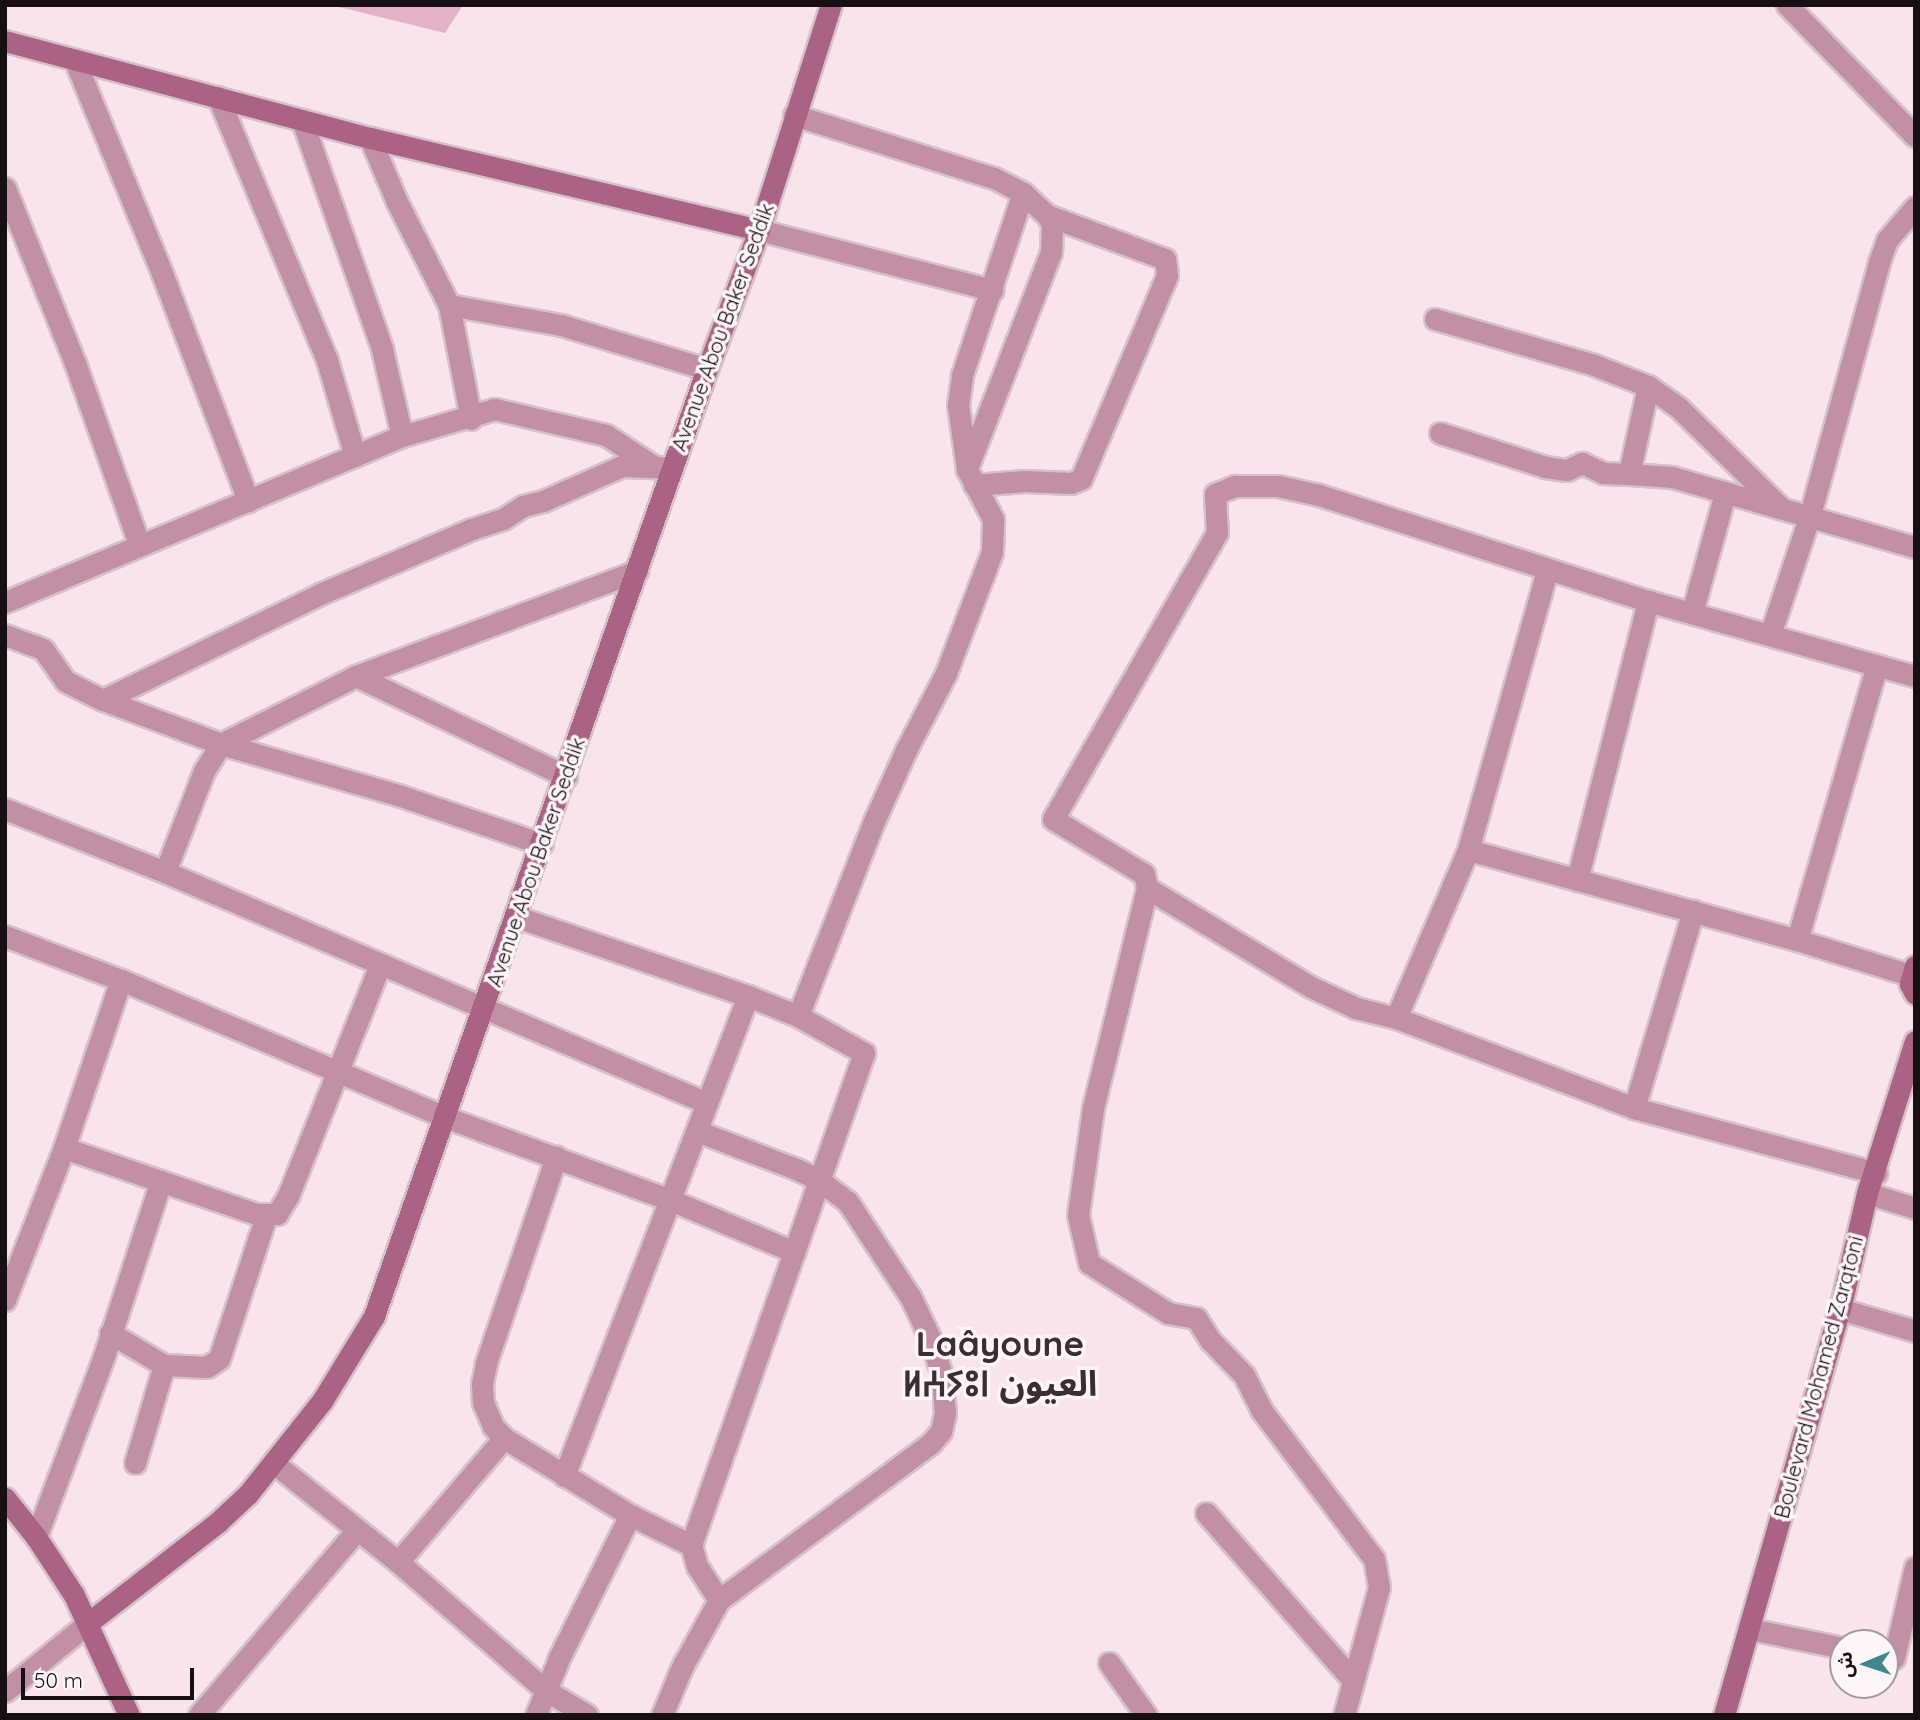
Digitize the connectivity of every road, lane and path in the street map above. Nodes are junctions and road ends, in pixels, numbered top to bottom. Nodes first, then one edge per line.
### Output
1 (831, 5) edge
2 (1787, 5) edge
3 (5, 41) edge
4 (75, 61) junction
5 (218, 97) junction
6 (794, 115) junction
7 (302, 120) junction
8 (1915, 136) edge
9 (370, 138) junction
10 (5, 188) edge
11 (1023, 192) junction
12 (1915, 207) edge
13 (1047, 215) junction
14 (759, 230) junction
15 (992, 290) junction
16 (449, 305) junction
17 (1435, 319) dead end
18 (707, 369) junction
19 (1648, 386) junction
20 (471, 419) junction
21 (1440, 433) dead end
22 (402, 436) junction
23 (355, 456) junction
24 (663, 468) junction
25 (1629, 474) junction
26 (970, 477) junction
27 (1725, 493) junction
28 (248, 501) junction
29 (1781, 508) junction
30 (1810, 515) junction
31 (139, 544) junction
32 (1915, 547) edge
33 (1547, 570) junction
34 (637, 571) junction
35 (1648, 601) junction
36 (5, 602) edge
37 (1692, 613) junction
38 (5, 635) edge
39 (1770, 635) junction
40 (1877, 665) junction
41 (356, 676) junction
42 (1915, 676) edge
43 (103, 700) junction
44 (222, 744) junction
45 (566, 776) junction
46 (5, 809) edge
47 (541, 844) junction
48 (1468, 850) junction
49 (166, 872) junction
50 (1577, 880) junction
51 (1147, 888) junction
52 (1693, 912) junction
53 (517, 917) junction
54 (5, 936) edge
55 (1797, 940) junction
56 (380, 965) junction
57 (1913, 978) edge
58 (121, 980) junction
59 (748, 996) junction
60 (483, 1009) junction
61 (798, 1016) junction
62 (1396, 1018) junction
63 (1915, 1041) edge
64 (338, 1070) junction
65 (1906, 1092) edge
66 (707, 1103) junction
67 (1634, 1108) junction
68 (445, 1117) junction
69 (697, 1131) junction
70 (64, 1149) junction
71 (556, 1157) junction
72 (818, 1180) junction
73 (160, 1181) junction
74 (1871, 1183) junction
75 (668, 1199) junction
76 (1915, 1208) edge
77 (266, 1216) junction
78 (794, 1252) junction
79 (5, 1300) edge
80 (1840, 1309) junction
81 (1915, 1331) edge
82 (110, 1334) junction
83 (163, 1365) junction
84 (504, 1438) junction
85 (135, 1463) dead end
86 (275, 1464) junction
87 (564, 1476) junction
88 (5, 1498) edge
89 (1206, 1513) dead end
90 (630, 1515) junction
91 (356, 1531) junction
92 (36, 1537) junction
93 (691, 1545) junction
94 (398, 1562) junction
95 (1915, 1567) edge
96 (719, 1600) junction
97 (88, 1623) junction
98 (1750, 1629) junction
99 (1829, 1645) edge
100 (1899, 1654) edge
101 (1109, 1663) dead end
102 (1352, 1679) junction
103 (545, 1690) junction
104 (5, 1691) edge
105 (1342, 1712) edge
106 (125, 1713) edge
107 (200, 1715) edge
108 (536, 1715) edge
109 (587, 1715) edge
110 (662, 1715) edge
111 (1146, 1715) edge
112 (1724, 1715) edge

1 - 6 main road, Avenue Abou Baker Seddik
2 - 8 street
3 - 4 main road
4 - 5 main road
4 - 28 street
5 - 7 main road
5 - 23 street
6 - 11 street
6 - 14 main road, Avenue Abou Baker Seddik
7 - 9 main road
7 - 22 street
9 - 14 main road
9 - 16 street
10 - 31 street
11 - 13 street
11 - 15 street
12 - 30 street
13 - 26 street
13 - 26 street
14 - 15 street
14 - 18 main road, Avenue Abou Baker Seddik
15 - 26 street
16 - 18 street
16 - 20 street
17 - 19 street
18 - 24 main road, Avenue Abou Baker Seddik
19 - 25 street
19 - 29 street
20 - 22 street
20 - 24 street
21 - 25 street
22 - 23 street
23 - 28 street
24 - 34 main road, Avenue Abou Baker Seddik
24 - 43 street
25 - 27 street
26 - 61 street
27 - 29 street
27 - 37 street
28 - 31 street
29 - 30 street
30 - 32 street
30 - 39 street
31 - 36 street
33 - 35 street
33 - 48 street
33 - 51 street
34 - 41 street
34 - 45 main road, Avenue Abou Baker Seddik
35 - 37 street
35 - 50 street
37 - 39 street
38 - 43 street
39 - 40 street
40 - 42 street
40 - 55 street
41 - 44 street
41 - 45 street
43 - 44 street
44 - 47 street
44 - 49 street
45 - 47 main road, Avenue Abou Baker Seddik
46 - 49 street
47 - 53 main road, Avenue Abou Baker Seddik
48 - 50 street
48 - 62 street
49 - 56 street
50 - 52 street
51 - 62 street
51 - 102 street
52 - 55 street
52 - 67 street
53 - 59 street
53 - 60 main road, Avenue Abou Baker Seddik
54 - 58 street
55 - 57 street
56 - 60 street
56 - 64 street
58 - 64 street
58 - 70 street
59 - 61 street
59 - 66 street
60 - 66 street
60 - 68 main road, Avenue Abou Baker Seddik
61 - 72 street
62 - 67 street
63 - 65 main road, Boulevard Mohamed Zarqtoni
64 - 68 street
64 - 77 street
65 - 74 main road, Boulevard Mohamed Zarqtoni
66 - 69 street
67 - 74 street
68 - 71 street
68 - 86 main road, Avenue Abou Baker Seddik
69 - 72 street
69 - 75 street
70 - 73 street
70 - 79 street
71 - 75 street
71 - 84 street
72 - 78 street
72 - 96 street
73 - 77 street
73 - 82 street
74 - 76 street
74 - 80 main road, Boulevard Mohamed Zarqtoni
75 - 78 street
75 - 87 street
77 - 83 street
78 - 93 street
80 - 81 street
80 - 98 main road, Boulevard Mohamed Zarqtoni
82 - 83 street
82 - 92 street
83 - 85 street
84 - 87 street
84 - 94 street
86 - 91 street
86 - 97 main road, Avenue Abou Baker Seddik
87 - 90 street
88 - 92 main road
89 - 102 street
90 - 93 street
90 - 103 street
91 - 94 street
91 - 107 street
92 - 97 main road
93 - 96 street
94 - 103 street
95 - 100 street
96 - 110 street
97 - 104 street
97 - 106 main road
98 - 99 street
98 - 112 main road, Boulevard Mohamed Zarqtoni
101 - 111 street
102 - 105 street
103 - 108 street
103 - 109 street

